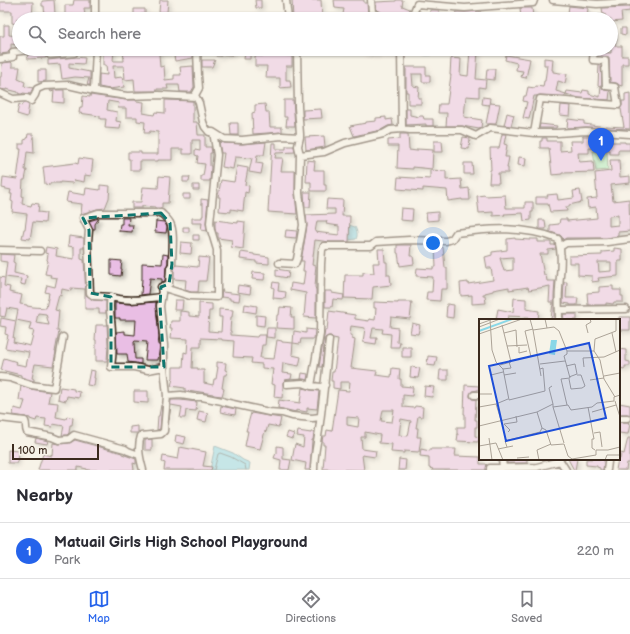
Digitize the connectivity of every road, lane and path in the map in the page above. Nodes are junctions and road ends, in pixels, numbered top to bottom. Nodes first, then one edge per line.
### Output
1 (95, 0) edge
2 (286, 0) edge
3 (371, 0) edge
4 (534, 0) edge
5 (553, 0) edge
6 (630, 2) edge
7 (95, 12) edge
8 (287, 12) edge
9 (372, 12) edge
10 (414, 12) edge
11 (13, 56) edge
12 (96, 56) edge
13 (197, 56) edge
14 (297, 56) edge
15 (401, 56) edge
16 (593, 56) edge
17 (0, 59) edge
18 (94, 90) junction
19 (0, 93) edge
20 (194, 97) junction
21 (402, 129) junction
22 (212, 132) junction
23 (534, 133) junction
24 (630, 134) edge
25 (300, 137) junction
26 (300, 155) junction
27 (630, 239) edge
28 (560, 247) junction
29 (0, 250) edge
30 (40, 251) dead end
31 (279, 263) dead end
32 (162, 290) junction
33 (111, 297) junction
34 (626, 309) dead end
35 (560, 310) junction
36 (560, 319) edge
37 (63, 337) dead end
38 (329, 340) dead end
39 (164, 367) junction
40 (0, 378) edge
41 (287, 384) dead end
42 (325, 384) junction
43 (311, 386) junction
44 (167, 396) junction
45 (320, 417) junction
46 (0, 418) edge
47 (620, 418) edge
48 (627, 418) dead end
49 (139, 455) junction
50 (502, 460) edge
51 (559, 460) edge
52 (608, 462) dead end
53 (503, 468) junction
54 (143, 470) edge
55 (314, 470) edge
56 (490, 470) edge
57 (566, 470) edge
58 (607, 470) edge

1 - 7 street
2 - 8 street
3 - 9 street
4 - 10 street
5 - 6 street
11 - 17 street
12 - 18 street
13 - 20 street
14 - 25 street
15 - 21 street
16 - 23 street
18 - 19 street
18 - 20 street
20 - 22 street
21 - 23 street
21 - 26 street
22 - 25 street
22 - 32 street
23 - 24 street
25 - 26 street
26 - 31 street
27 - 28 street
28 - 35 street
28 - 43 street
29 - 30 street
32 - 33 street
32 - 33 street
32 - 39 street
33 - 39 street
34 - 35 street
35 - 36 street
37 - 40 street
38 - 42 street
39 - 44 street
41 - 43 street
42 - 43 street
42 - 45 street
44 - 45 street
44 - 49 street
45 - 55 street
46 - 49 street
47 - 48 street
49 - 54 street
50 - 53 street
51 - 53 street
51 - 57 street
52 - 58 street
53 - 56 street

